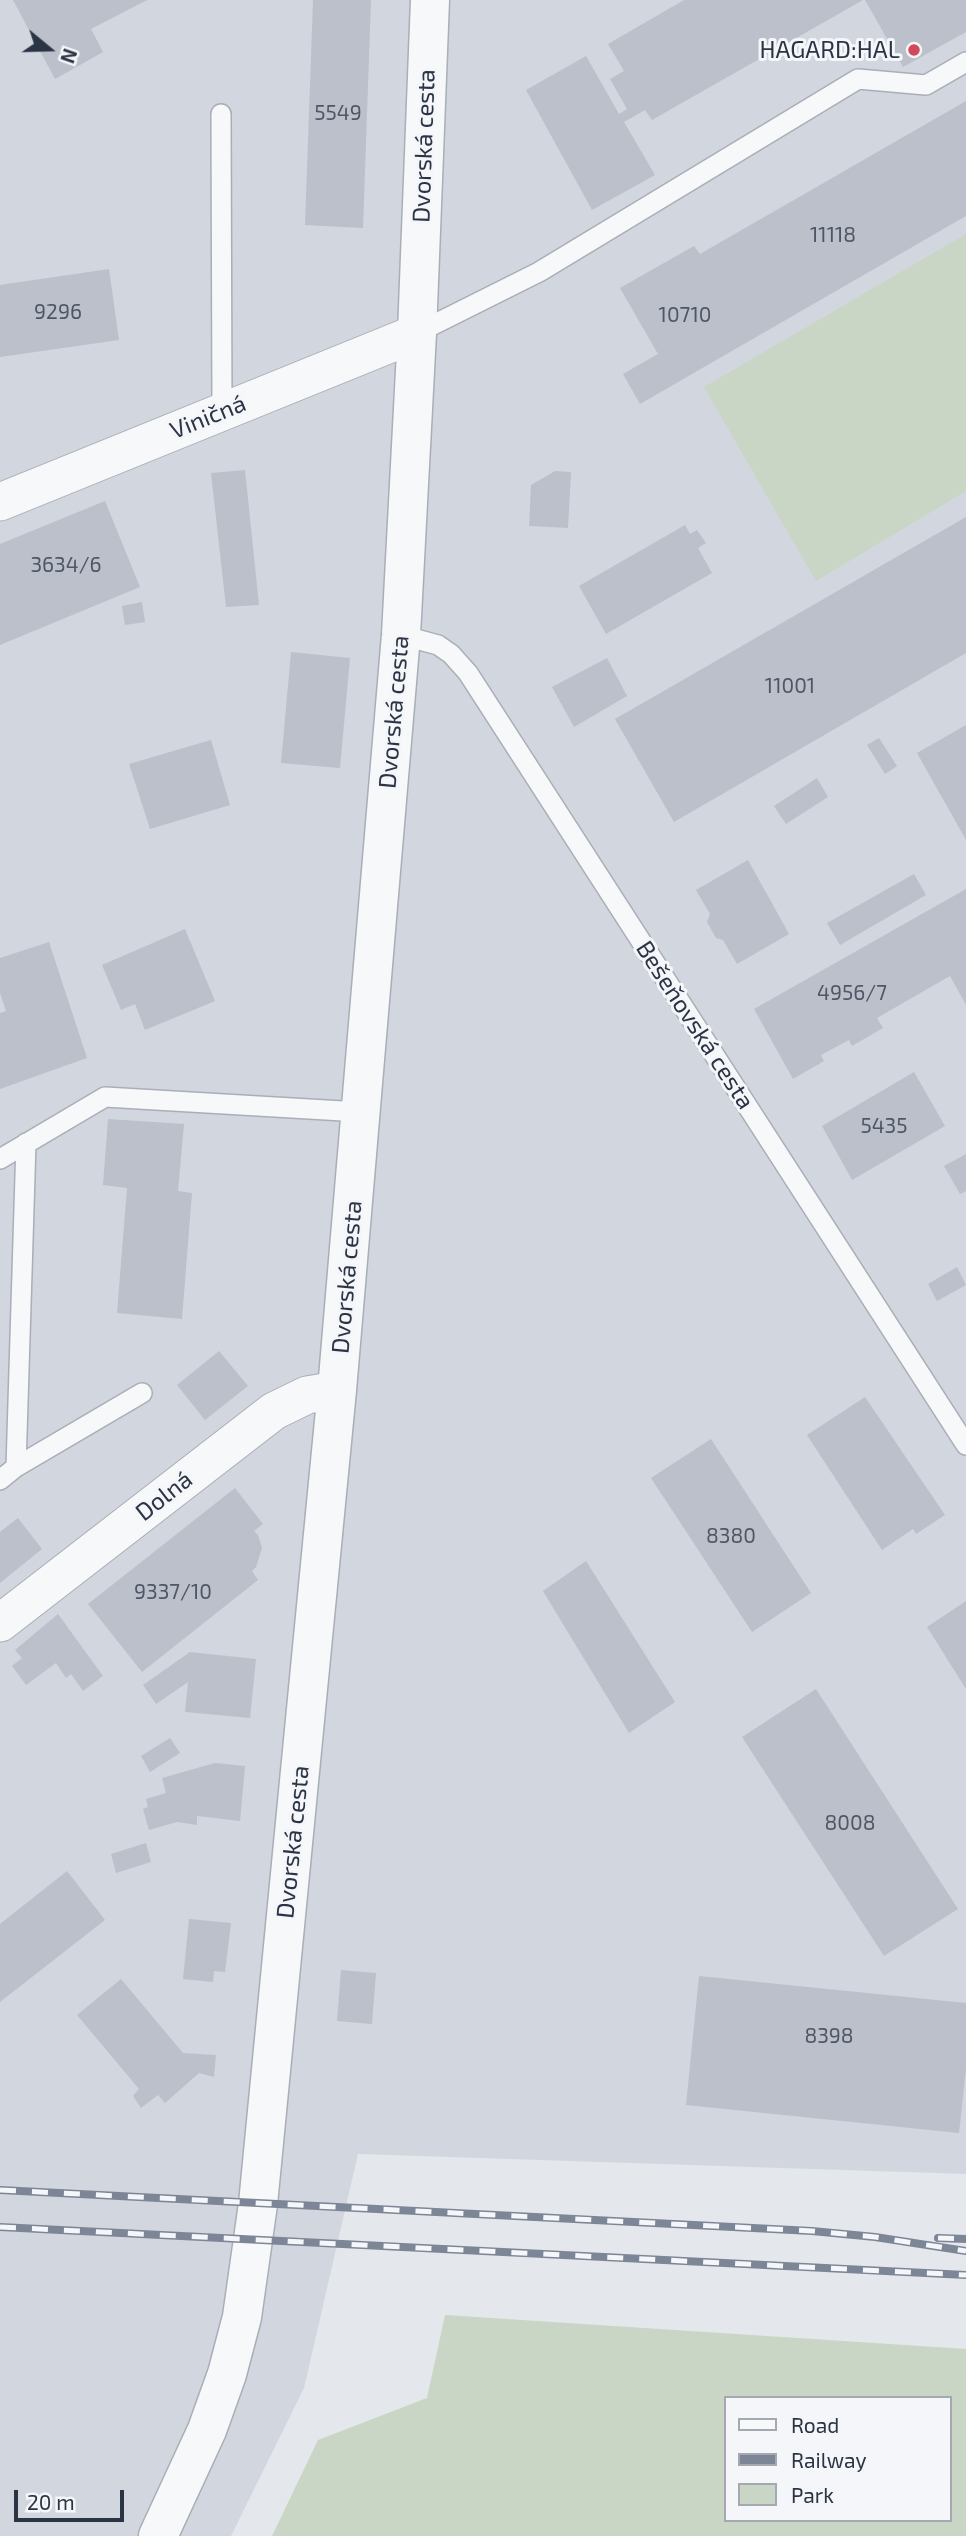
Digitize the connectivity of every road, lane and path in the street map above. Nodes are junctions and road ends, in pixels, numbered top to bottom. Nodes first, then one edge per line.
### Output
1 (430, 0) edge
2 (966, 62) edge
3 (221, 114) dead end
4 (417, 333) junction
5 (222, 411) junction
6 (0, 502) edge
7 (401, 635) junction
8 (360, 1112) junction
9 (26, 1143) junction
10 (0, 1159) edge
11 (337, 1390) junction
12 (142, 1393) dead end
13 (966, 1445) edge
14 (16, 1467) junction
15 (0, 1480) edge
16 (0, 1623) edge
17 (158, 2536) edge

1 - 4 street, Dvorská cesta
2 - 4 lane
3 - 5 lane
4 - 5 street, Viničná
4 - 7 street, Dvorská cesta
5 - 6 street, Viničná
7 - 8 street, Dvorská cesta
7 - 13 lane, Bešeňovská cesta
8 - 9 lane
8 - 11 street, Dvorská cesta
9 - 10 lane
9 - 14 lane
11 - 16 street, Dolná
11 - 17 street, Dvorská cesta
12 - 14 lane
14 - 15 lane

